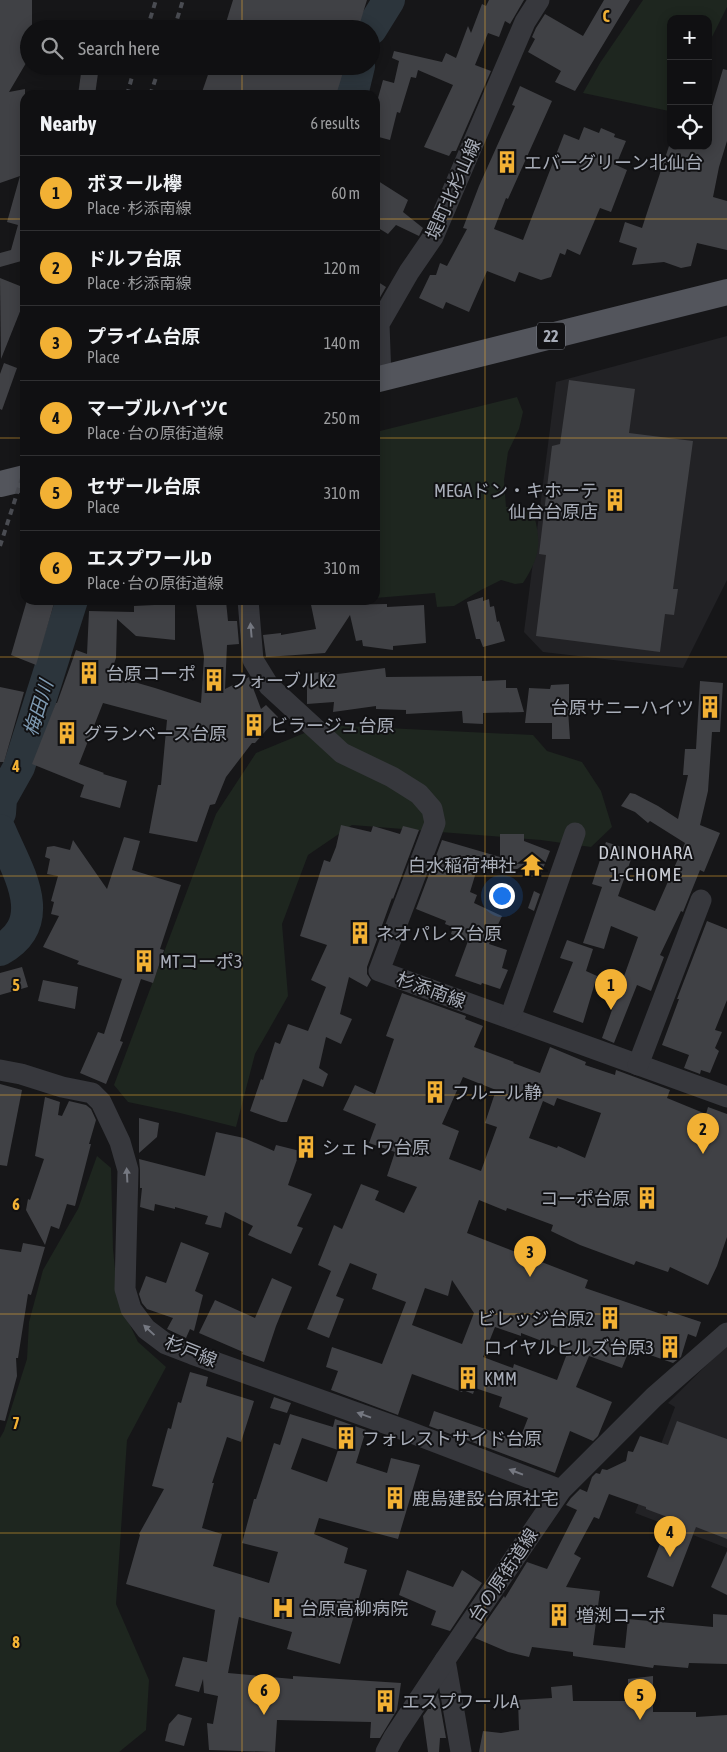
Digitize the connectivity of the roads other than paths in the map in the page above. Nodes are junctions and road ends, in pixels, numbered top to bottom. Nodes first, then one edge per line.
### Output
1 (539, 0) edge
2 (727, 292) edge
3 (380, 322) edge
4 (380, 379) edge
5 (20, 479) edge
6 (0, 484) edge
7 (248, 605) edge
8 (575, 833) dead end
9 (701, 900) dead end
10 (510, 1018) junction
11 (638, 1065) junction
12 (0, 1070) edge
13 (727, 1098) edge
14 (727, 1333) edge
15 (561, 1490) junction
16 (445, 1660) junction
17 (386, 1752) edge
18 (461, 1752) edge

1 - 3 street, 堤町北杉山線
2 - 4 main road, 22
5 - 6 main road
10 -> 7 street, 杉添南線
8 - 10 street
9 - 11 street
10 - 11 street, 杉添南線
11 - 13 street, 杉添南線
15 -> 12 street, 杉戸線
14 - 15 street, 台の原街道線
15 - 16 street, 台の原街道線
16 - 17 street, 台の原街道線
16 - 18 street

